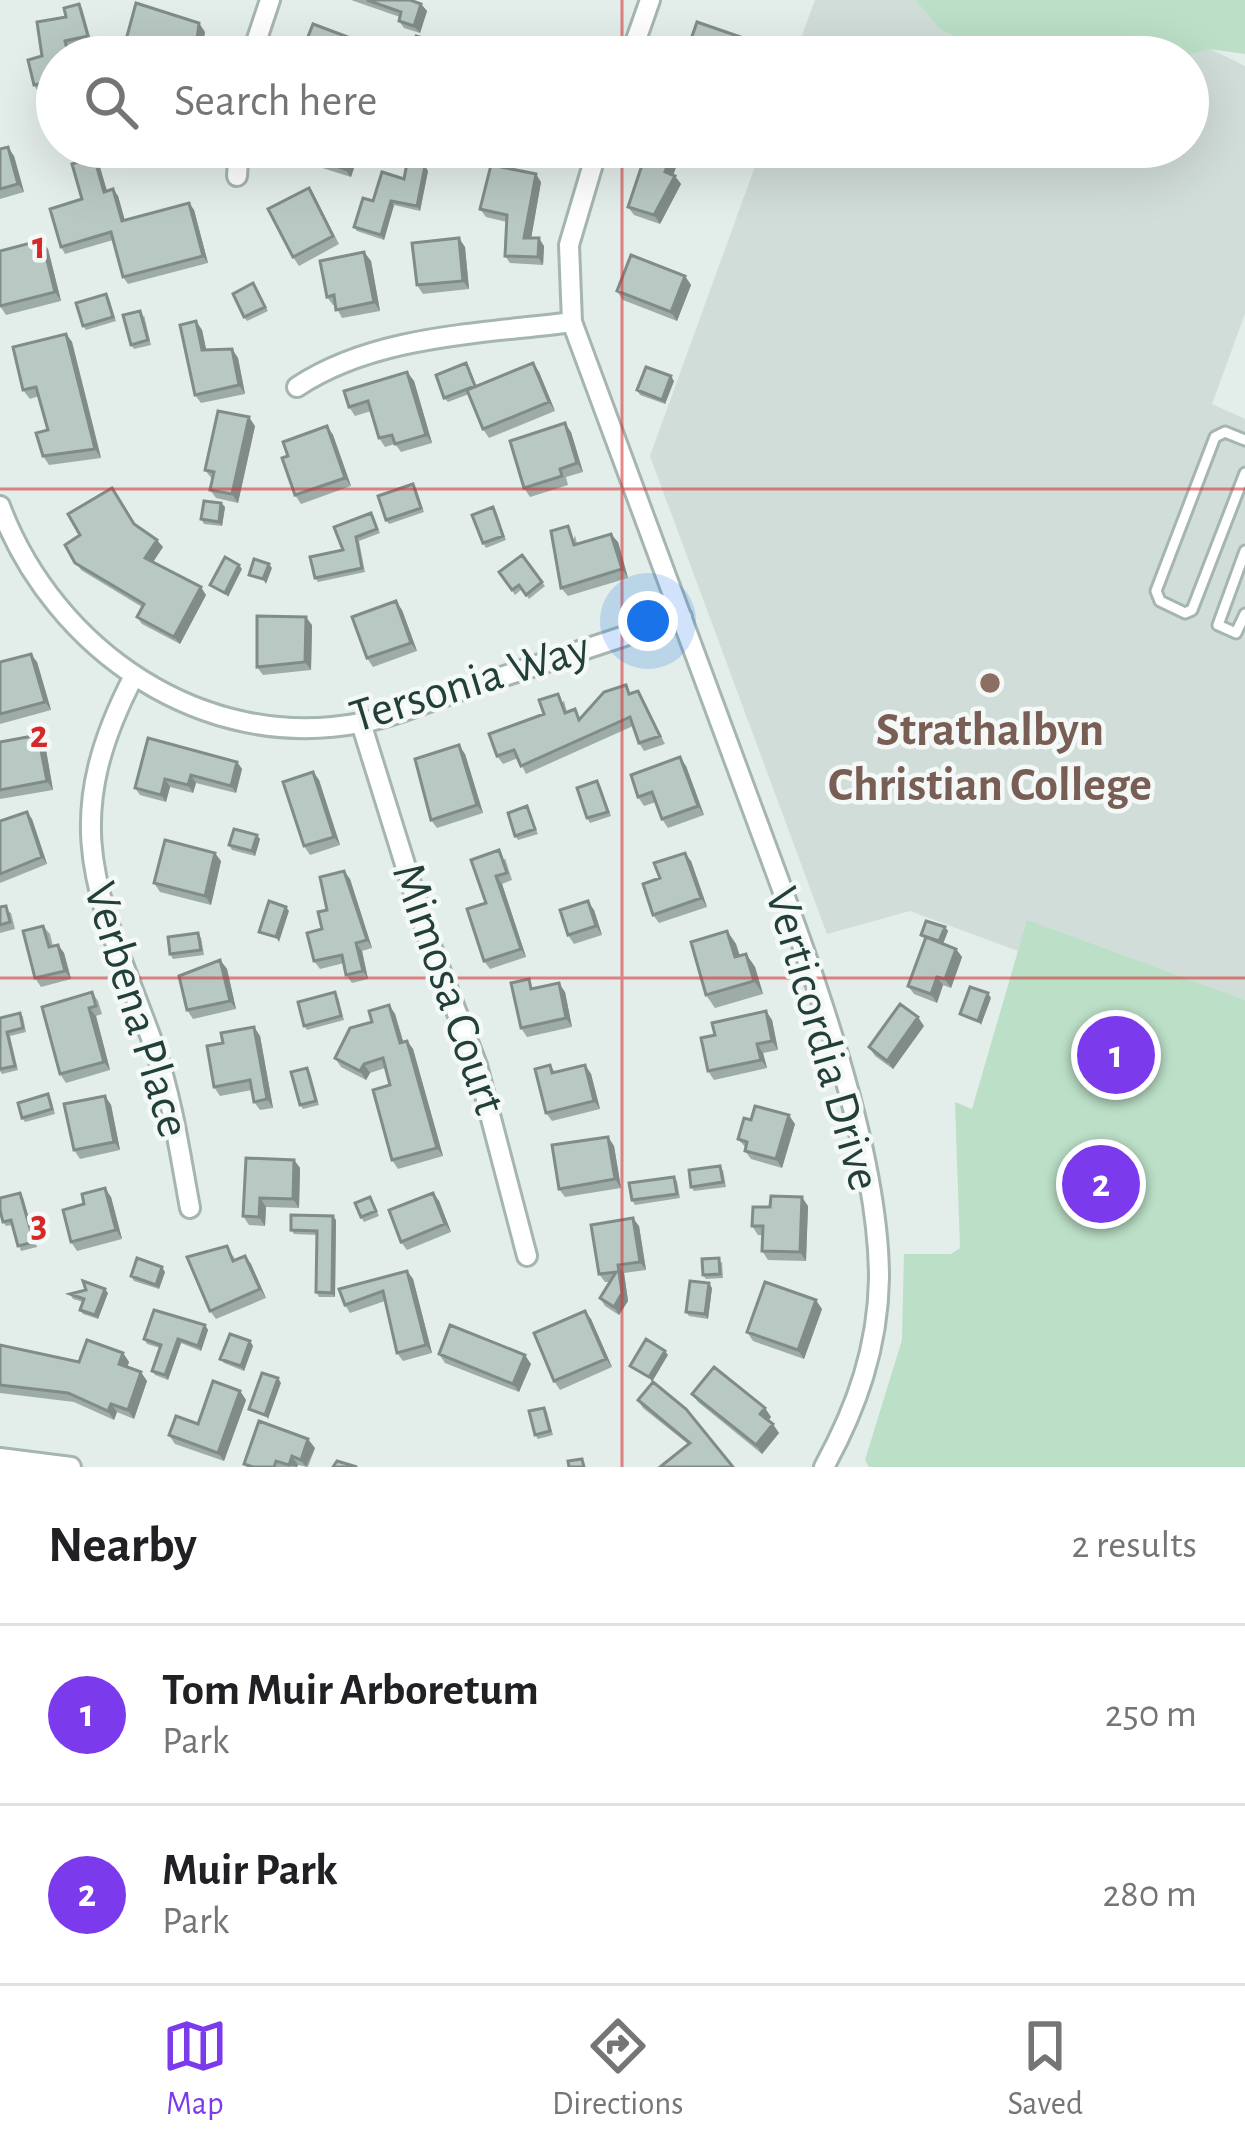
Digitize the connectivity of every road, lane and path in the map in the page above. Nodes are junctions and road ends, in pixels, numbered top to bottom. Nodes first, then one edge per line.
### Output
1 (270, 0) edge
2 (650, 0) edge
3 (257, 36) edge
4 (637, 36) edge
5 (238, 168) edge
6 (592, 168) edge
7 (237, 176) dead end
8 (572, 322) junction
9 (297, 387) dead end
10 (1245, 440) edge
11 (1245, 472) edge
12 (0, 506) edge
13 (1245, 550) edge
14 (1245, 614) edge
15 (682, 617) junction
16 (134, 676) junction
17 (361, 723) junction
18 (190, 1208) dead end
19 (527, 1256) dead end
20 (0, 1458) edge
21 (71, 1467) edge
22 (824, 1467) edge

1 - 3 street
2 - 4 street
5 - 7 street
6 - 8 street
8 - 9 street
8 - 15 street
10 - 11 lane
12 - 16 street, Tersonia Way
13 - 14 lane
15 - 17 street, Tersonia Way
15 - 22 street, Verticordia Drive
16 - 17 street, Tersonia Way
16 - 18 street, Verbena Place
17 - 19 street, Mimosa Court
20 - 21 street

